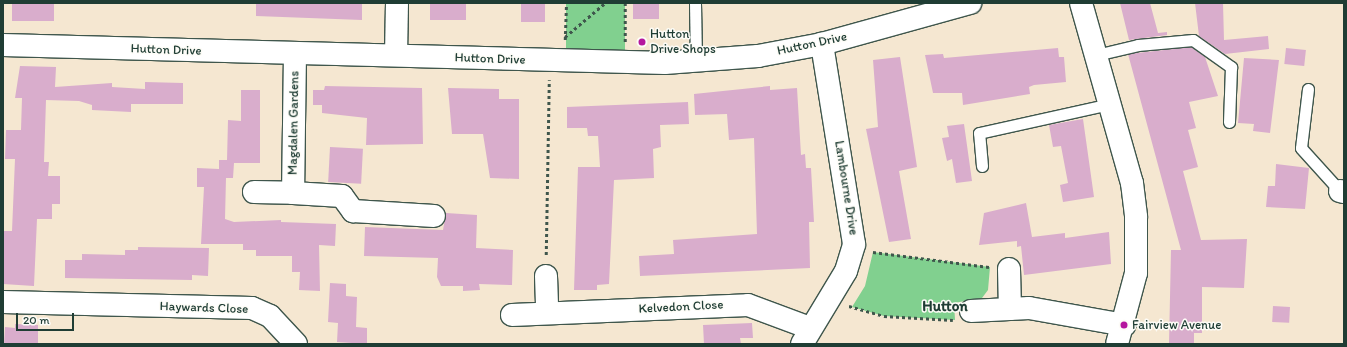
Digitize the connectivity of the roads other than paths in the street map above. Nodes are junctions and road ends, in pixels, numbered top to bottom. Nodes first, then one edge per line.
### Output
1 (397, 3) edge
2 (695, 3) edge
3 (970, 3) edge
4 (1081, 3) edge
5 (904, 12) edge
6 (822, 44) junction
7 (3, 45) edge
8 (295, 53) junction
9 (396, 55) junction
10 (1096, 55) junction
11 (696, 61) junction
12 (1308, 89) dead end
13 (1110, 104) junction
14 (1230, 122) dead end
15 (982, 166) dead end
16 (1342, 191) edge
17 (254, 192) dead end
18 (293, 193) junction
19 (434, 216) dead end
20 (1009, 269) road end
21 (546, 276) road end
22 (3, 302) edge
23 (1010, 309) junction
24 (971, 311) road end
25 (547, 313) junction
26 (512, 315) dead end
27 (1120, 334) edge
28 (806, 336) edge
29 (296, 344) edge

1 - 9 street
2 - 11 lane
3 - 5 street, Hutton Drive
4 - 10 street
5 - 6 street, Hutton Drive
6 - 11 street, Hutton Drive
6 - 28 street, Lambourne Drive
7 - 8 street, Hutton Drive
8 - 9 street, Hutton Drive
8 - 18 street, Magdalen Gardens
9 - 11 street, Hutton Drive
10 - 13 street
10 - 14 lane
12 - 16 lane
13 - 15 lane
13 - 27 street
17 - 18 street, Magdalen Gardens
18 - 19 street, Magdalen Gardens
20 - 23 street
21 - 25 street
22 - 29 street, Haywards Close
23 - 24 street
23 - 27 street
25 - 26 street, Kelvedon Close
25 - 28 street, Kelvedon Close

